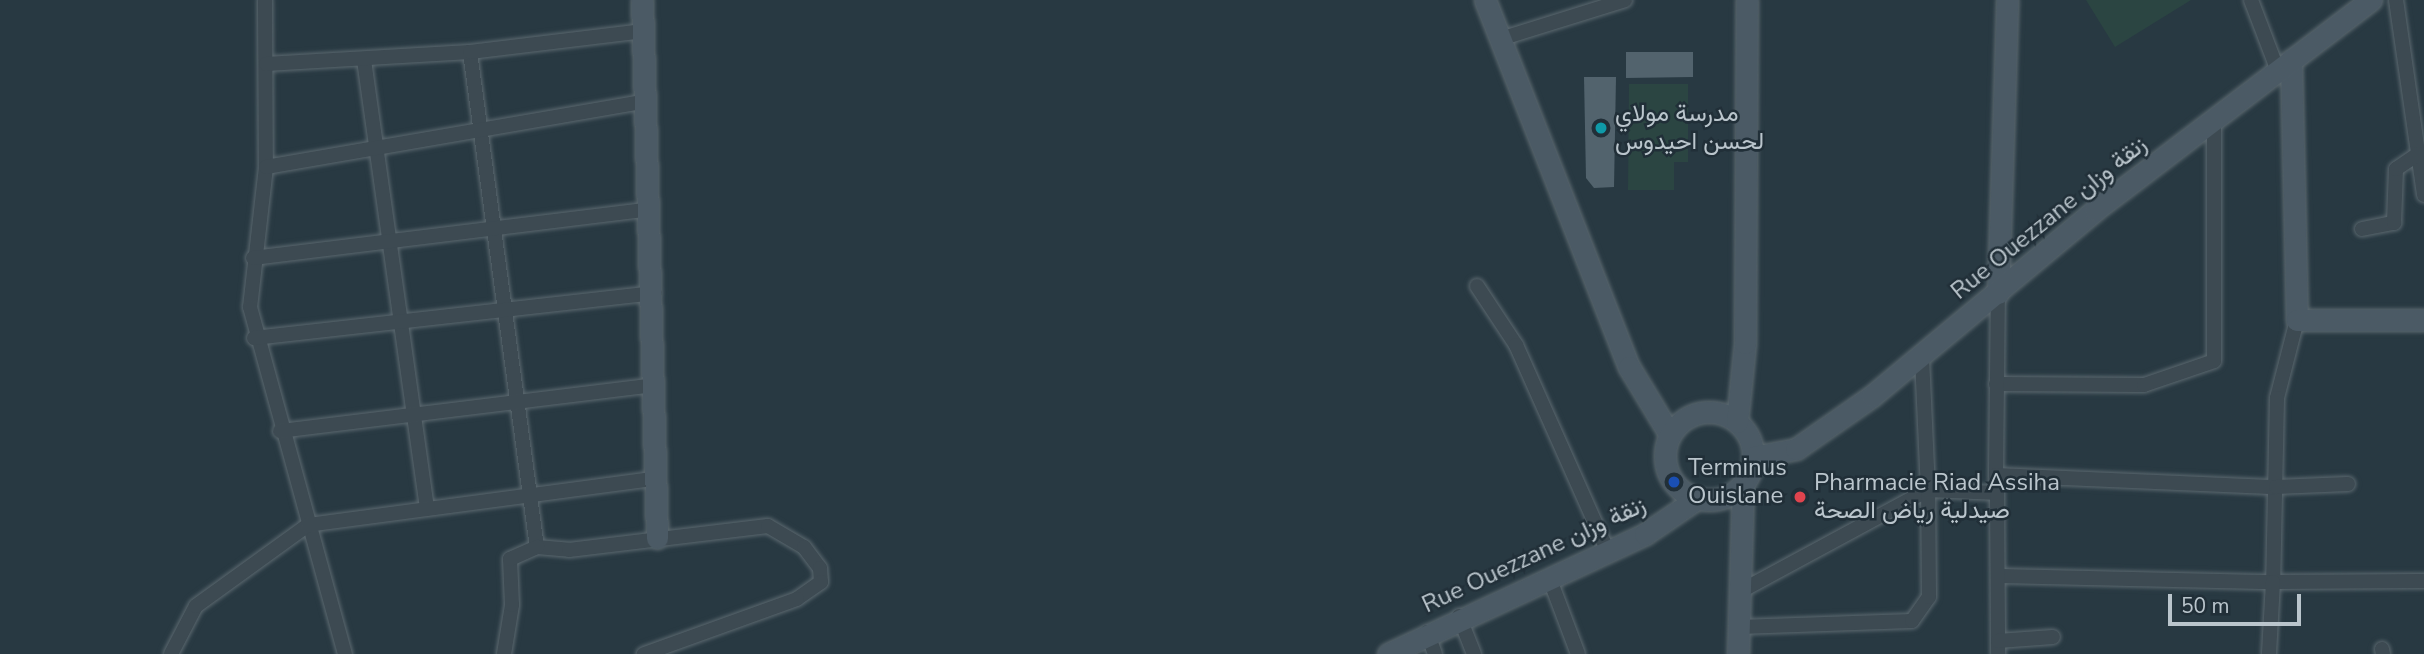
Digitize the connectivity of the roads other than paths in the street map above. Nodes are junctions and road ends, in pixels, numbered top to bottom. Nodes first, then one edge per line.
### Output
1 (265, 0) edge
2 (642, 0) edge
3 (1485, 0) edge
4 (1625, 0) edge
5 (1746, 0) edge
6 (2007, 0) edge
7 (2251, 0) edge
8 (2371, 0) edge
9 (2396, 0) edge
10 (1572, 7) edge
11 (644, 31) junction
12 (1500, 39) junction
13 (470, 52) junction
14 (364, 60) junction
15 (267, 64) junction
16 (2285, 65) junction
17 (648, 101) junction
18 (2214, 119) junction
19 (483, 132) junction
20 (376, 150) junction
21 (2418, 154) junction
22 (265, 167) junction
23 (2424, 194) edge
24 (650, 209) junction
25 (495, 229) junction
26 (2362, 229) dead end
27 (391, 241) junction
28 (253, 258) junction
29 (1478, 286) dead end
30 (654, 293) junction
31 (1998, 293) junction
32 (507, 309) junction
33 (2297, 320) junction
34 (2424, 320) edge
35 (401, 321) junction
36 (254, 338) junction
37 (1922, 356) junction
38 (655, 384) junction
39 (1996, 384) junction
40 (520, 401) junction
41 (415, 414) junction
42 (1737, 422) junction
43 (280, 430) junction
44 (1670, 435) junction
45 (1753, 457) junction
46 (1997, 475) junction
47 (653, 479) junction
48 (1743, 484) junction
49 (2348, 484) dead end
50 (2276, 487) junction
51 (1928, 491) junction
52 (1997, 493) junction
53 (534, 495) junction
54 (1698, 498) junction
55 (427, 509) junction
56 (308, 525) junction
57 (657, 538) junction
58 (537, 547) junction
59 (1608, 552) junction
60 (2000, 576) junction
61 (1549, 577) junction
62 (2424, 581) edge
63 (2273, 582) junction
64 (1739, 592) junction
65 (1460, 617) junction
66 (1739, 627) junction
67 (1427, 632) junction
68 (2053, 636) dead end
69 (1998, 647) edge
70 (171, 654) edge
71 (345, 654) edge
72 (504, 654) edge
73 (644, 654) edge
74 (1388, 654) edge
75 (1435, 654) edge
76 (1474, 654) edge
77 (1578, 654) edge
78 (1738, 654) edge
79 (2269, 654) edge

1 - 15 street
2 - 11 street
3 - 12 street
4 - 10 street
5 - 42 street
6 - 31 street
7 - 16 street
8 - 16 street, Rue Ouezzane زنقة وزان
9 - 21 street
10 - 12 street
11 - 13 street
11 - 17 street
12 - 44 street
13 - 14 street
13 - 19 street
14 - 15 street
14 - 20 street
15 - 22 street
16 - 18 street, Rue Ouezzane زنقة وزان
16 - 33 street
17 - 19 street
17 - 24 street
18 - 31 street, Rue Ouezzane زنقة وزان
18 - 39 street
19 - 20 street
19 - 25 street
20 - 22 street
20 - 27 street
21 - 23 street
21 - 26 street
22 - 28 street
24 - 25 street
24 - 30 street
25 - 27 street
25 - 32 street
27 - 28 street
27 - 35 street
28 - 36 street
29 - 59 street
30 - 32 street
30 - 38 street
31 - 37 street, Rue Ouezzane زنقة وزان
31 - 39 street
32 - 35 street
32 - 40 street
33 - 34 street
33 - 50 street
35 - 36 street
35 - 41 street
36 - 43 street
37 - 45 street, Rue Ouezzane زنقة وزان
37 - 51 street
38 - 40 street
38 - 47 street
39 - 46 street
40 - 41 street
40 - 53 street
41 - 43 street
41 - 55 street
42 - 44 street
42 - 45 street
43 - 56 street
44 - 54 street
45 - 48 street
46 - 50 street
46 - 52 street
47 - 53 street
47 - 57 street
48 - 54 street
48 - 64 street
49 - 50 street
50 - 63 street
51 - 52 street
51 - 64 street
51 - 66 street
52 - 60 street
53 - 55 street
53 - 58 street
54 - 59 street, Rue Ouezzane زنقة وزان
55 - 56 street
56 - 70 street
56 - 71 street
57 - 58 street
57 - 73 street
58 - 72 street
59 - 61 street, Rue Ouezzane زنقة وزان
60 - 63 street
60 - 69 street
61 - 65 street, Rue Ouezzane زنقة وزان
61 - 77 street
62 - 63 street
63 - 79 street
64 - 66 street
65 - 67 street, Rue Ouezzane زنقة وزان
65 - 76 street
66 - 78 street
67 - 74 street, Rue Ouezzane زنقة وزان
67 - 75 street
68 - 69 street

